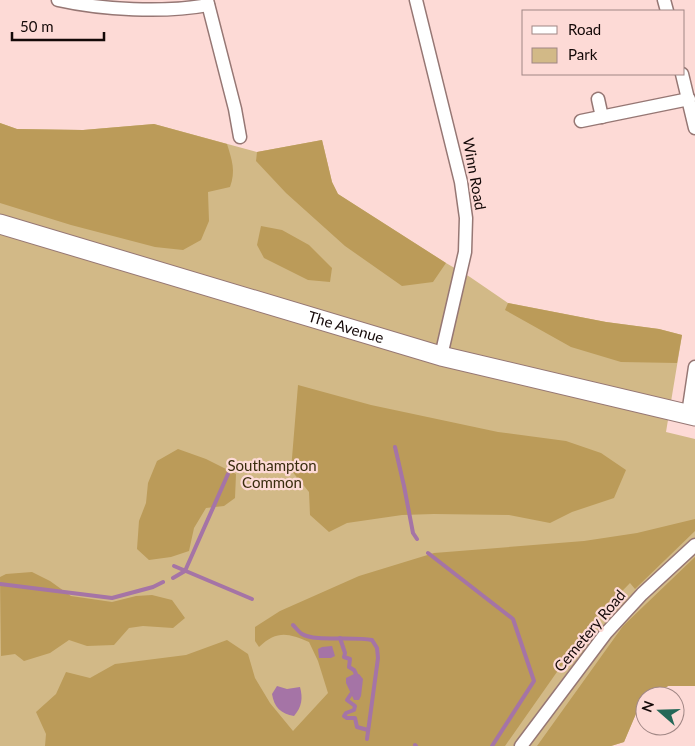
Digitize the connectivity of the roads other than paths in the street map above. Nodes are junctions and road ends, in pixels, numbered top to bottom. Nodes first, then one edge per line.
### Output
1 (58, 0) edge
2 (416, 0) edge
3 (208, 3) edge
4 (682, 75) edge
5 (598, 99) dead end
6 (689, 99) junction
7 (602, 116) junction
8 (581, 121) dead end
9 (695, 128) edge
10 (240, 137) dead end
11 (0, 224) edge
12 (441, 356) junction
13 (695, 367) edge
14 (692, 415) edge
15 (695, 545) edge
16 (521, 746) edge

1 - 3 street
2 - 12 street, Winn Road
3 - 10 street
4 - 6 street
5 - 7 street
6 - 7 street
6 - 9 street
7 - 8 street
11 - 12 main road, The Avenue
12 - 14 main road, The Avenue
13 - 14 street
15 - 16 street, Cemetery Road

